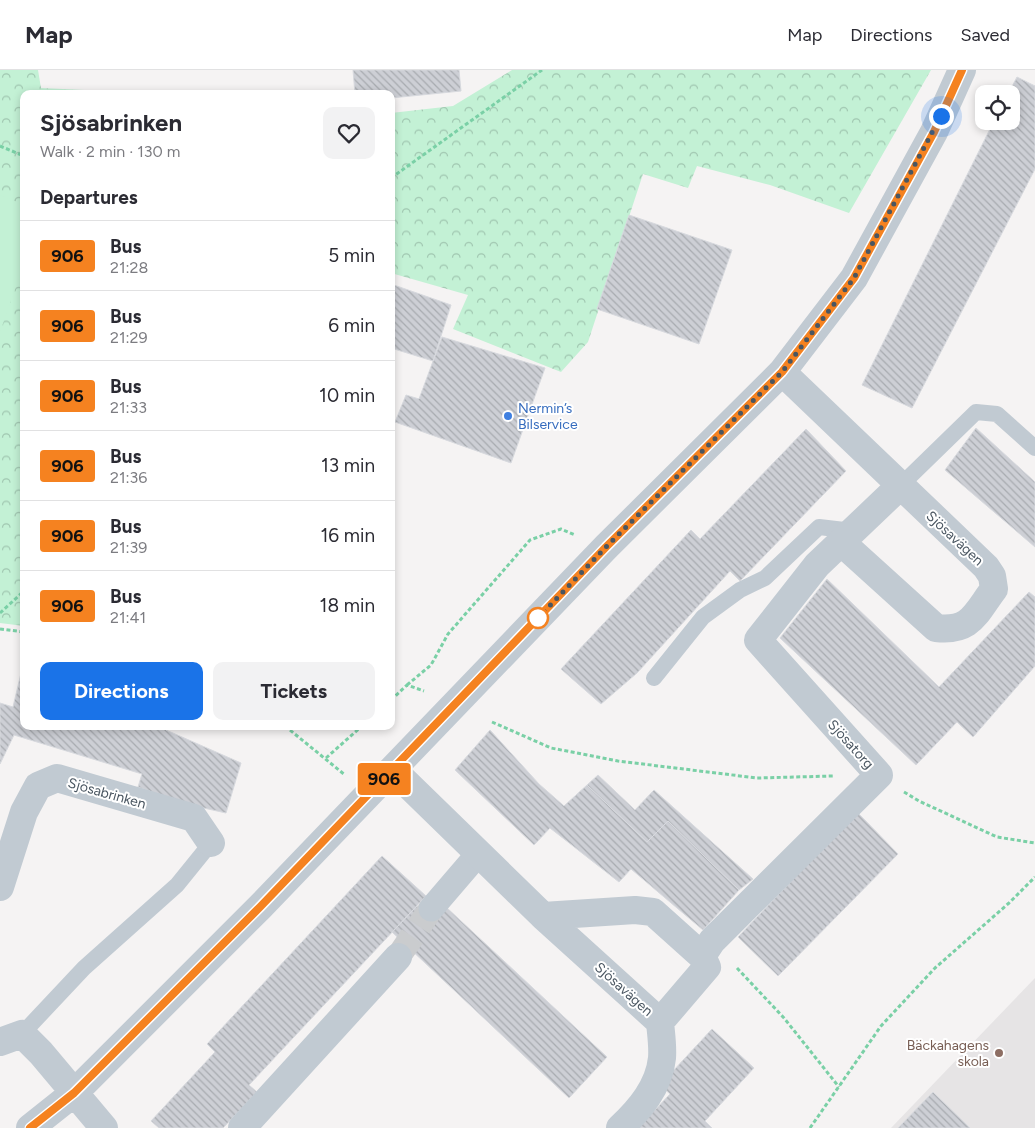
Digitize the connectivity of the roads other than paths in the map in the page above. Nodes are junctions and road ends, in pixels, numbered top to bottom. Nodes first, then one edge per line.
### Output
1 (962, 70) edge
2 (782, 372) junction
3 (1035, 448) edge
4 (900, 486) junction
5 (847, 537) junction
6 (654, 678) dead end
7 (393, 770) junction
8 (211, 843) joint
9 (479, 853) junction
10 (0, 887) edge
11 (432, 909) tunnel mouth
12 (543, 916) junction
13 (707, 948) junction
14 (398, 957) tunnel mouth
15 (660, 1022) junction
16 (11, 1038) edge
17 (74, 1093) junction
18 (30, 1128) edge
19 (104, 1128) edge
20 (242, 1128) edge
21 (620, 1128) edge

1 - 2 street
2 - 4 street, Sjösavägen
2 - 7 street
3 - 4 lane
4 - 5 street, Sjösatorg
4 - 5 street, Sjösavägen
5 - 6 lane
5 - 13 street, Sjösatorg
7 - 9 street, Sjösavägen
7 - 17 street
8 - 10 street, Sjösabrinken
8 - 16 lane
9 - 11 street
9 - 12 street, Sjösavägen
12 - 13 street
12 - 15 street, Sjösavägen
13 - 15 street
14 - 20 street
15 - 21 street, Sjösavägen
16 - 17 street
17 - 18 street
17 - 19 street

